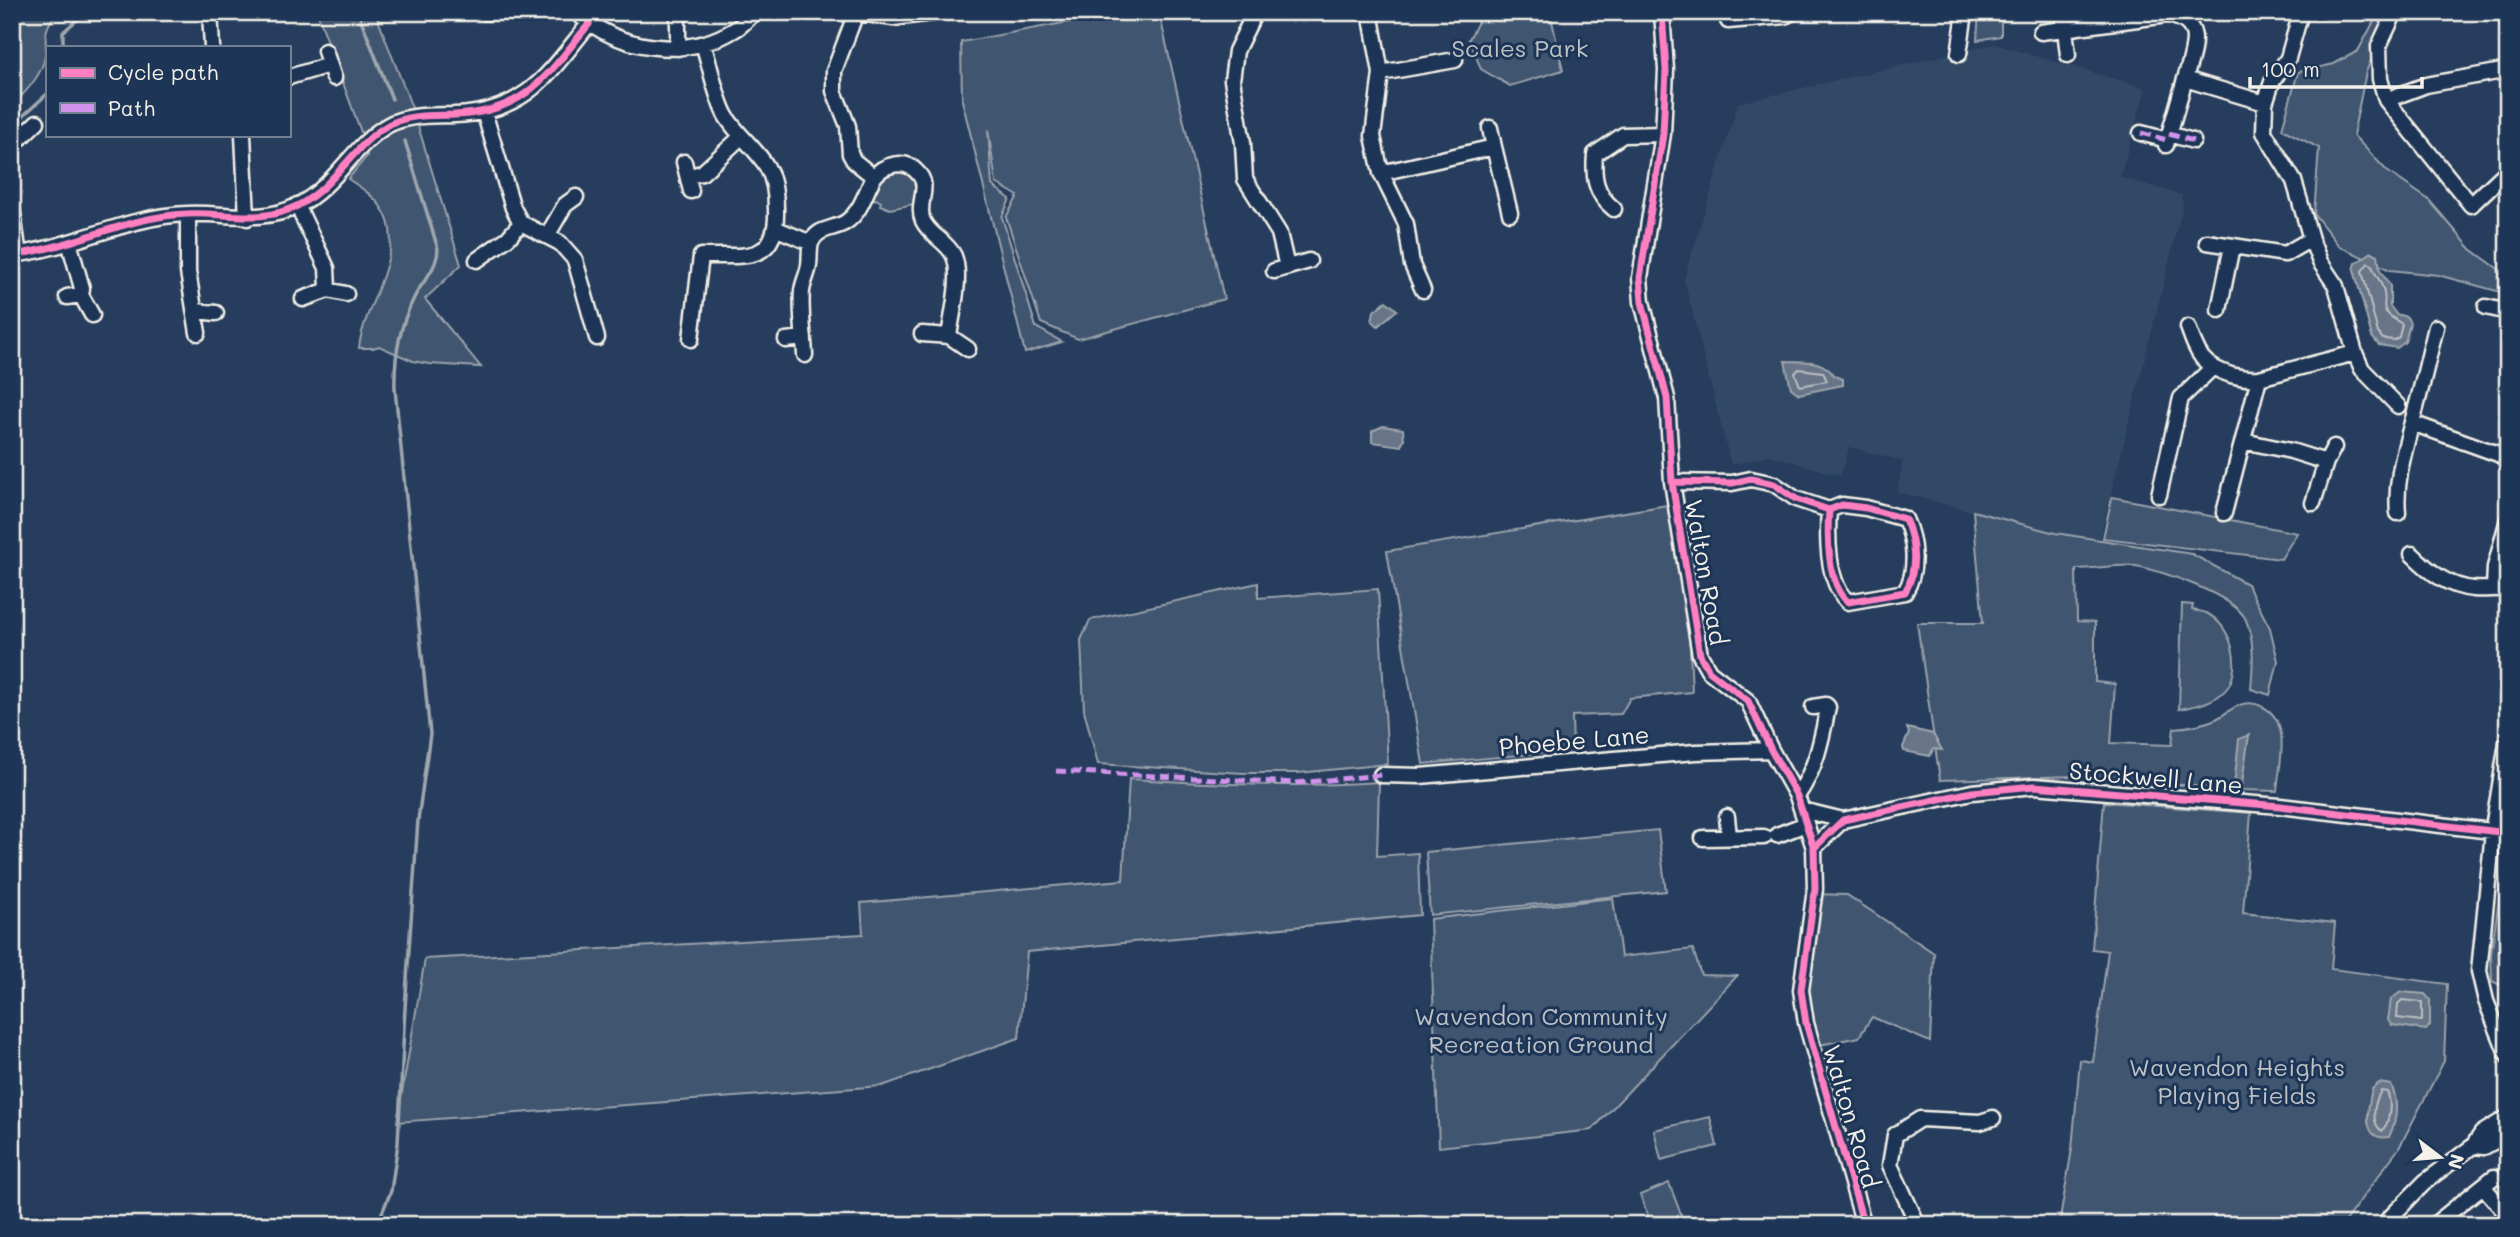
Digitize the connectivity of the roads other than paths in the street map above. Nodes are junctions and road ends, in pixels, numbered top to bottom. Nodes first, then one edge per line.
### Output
1 (210, 12) edge
2 (576, 12) edge
3 (678, 12) edge
4 (755, 12) edge
5 (940, 12) edge
6 (1255, 12) edge
7 (1370, 12) edge
8 (1662, 12) edge
9 (1792, 12) edge
10 (1965, 12) edge
11 (2063, 12) edge
12 (2301, 12) edge
13 (2395, 12) edge
14 (855, 13) edge
15 (2194, 18) edge
16 (1728, 21) dead end
17 (589, 24) junction
18 (2065, 29) junction
19 (2041, 32) dead end
20 (703, 44) junction
21 (212, 46) edge
22 (678, 48) junction
23 (1959, 54) dead end
24 (2068, 55) dead end
25 (1455, 60) dead end
26 (329, 65) dead end
27 (2508, 71) edge
28 (1381, 73) junction
29 (290, 77) edge
30 (2185, 79) junction
31 (2386, 100) junction
32 (2265, 103) junction
33 (484, 112) junction
34 (37, 121) dead end
35 (1490, 128) dead end
36 (2141, 132) dead end
37 (1663, 134) junction
38 (243, 136) edge
39 (741, 137) junction
40 (2167, 139) junction
41 (2193, 141) dead end
42 (12, 146) edge
43 (1494, 147) junction
44 (2508, 170) edge
45 (1381, 173) junction
46 (688, 177) dead end
47 (874, 177) junction
48 (576, 197) dead end
49 (297, 205) junction
50 (12, 207) edge
51 (1614, 209) dead end
52 (1510, 213) dead end
53 (188, 214) junction
54 (247, 218) junction
55 (521, 223) junction
56 (777, 229) junction
57 (547, 236) junction
58 (2311, 240) junction
59 (69, 242) junction
60 (2207, 242) dead end
61 (811, 243) junction
62 (2232, 246) junction
63 (16, 255) edge
64 (477, 260) dead end
65 (1309, 261) dead end
66 (327, 290) junction
67 (1423, 290) dead end
68 (346, 294) dead end
69 (303, 299) dead end
70 (2486, 307) dead end
71 (2219, 310) dead end
72 (196, 311) junction
73 (2508, 312) edge
74 (216, 313) dead end
75 (92, 315) dead end
76 (592, 323) junction
77 (2188, 327) dead end
78 (2436, 327) dead end
79 (576, 328) dead end
80 (198, 333) dead end
81 (922, 334) dead end
82 (949, 336) junction
83 (597, 338) dead end
84 (804, 338) junction
85 (691, 339) dead end
86 (786, 340) dead end
87 (968, 349) dead end
88 (2355, 353) junction
89 (806, 355) dead end
90 (2211, 369) junction
91 (2259, 378) junction
92 (2398, 406) dead end
93 (2412, 423) junction
94 (2243, 441) junction
95 (2334, 447) dead end
96 (2508, 460) edge
97 (2326, 462) junction
98 (1672, 482) junction
99 (2159, 495) dead end
100 (2313, 503) dead end
101 (1829, 510) junction
102 (2224, 513) dead end
103 (2398, 513) dead end
104 (2508, 519) edge
105 (2412, 554) dead end
106 (2501, 589) edge
107 (1813, 707) dead end
108 (2508, 737) edge
109 (1771, 750) junction
110 (1381, 775) dead end
111 (1797, 796) junction
112 (2503, 796) edge
113 (1727, 817) dead end
114 (1804, 817) junction
115 (1843, 820) junction
116 (2500, 833) edge
117 (1729, 837) junction
118 (1703, 838) dead end
119 (1814, 848) junction
120 (2508, 1056) edge
121 (2508, 1116) edge
122 (1993, 1118) dead end
123 (2508, 1134) edge
124 (2473, 1146) junction
125 (2508, 1216) edge
126 (1864, 1225) edge
127 (1919, 1225) edge
128 (2383, 1225) edge
129 (2434, 1225) edge

1 - 21 street
2 - 17 street
3 - 22 street
4 - 20 street
5 - 14 street
6 - 65 street
7 - 28 street
8 - 37 street, Walton Road
9 - 16 street
10 - 23 street
11 - 18 street
12 - 32 street
13 - 31 street
14 - 47 street
15 - 18 street
15 - 30 street
17 - 22 street
17 - 33 street
18 - 19 street
18 - 24 street
20 - 22 street
20 - 39 street
25 - 28 street
26 - 29 street
27 - 31 street
28 - 45 street
30 - 32 street
30 - 40 street
31 - 44 street
32 - 58 street
33 - 49 street
33 - 55 street
34 - 42 street
35 - 43 street
36 - 40 street
37 - 51 street
37 - 98 street, Walton Road
38 - 54 street
39 - 46 street
39 - 56 street
40 - 41 street
43 - 45 street
43 - 52 street
45 - 67 street
47 - 61 street
47 - 82 street
48 - 57 street
49 - 54 street
49 - 66 street
50 - 63 street
53 - 54 street
53 - 59 street
53 - 72 street
55 - 57 street
55 - 64 street
56 - 61 street
56 - 85 street
57 - 76 street
58 - 62 street
58 - 88 street
59 - 63 street
59 - 75 street
60 - 62 street
61 - 84 street
62 - 71 street
66 - 68 street
66 - 69 street
70 - 73 street
72 - 74 street
72 - 80 street
76 - 79 street
76 - 83 street
77 - 90 street
78 - 93 street
81 - 82 street
82 - 87 street
84 - 86 street
84 - 89 street
88 - 91 street
88 - 92 street
90 - 91 street
90 - 99 street
91 - 94 street
93 - 96 street
93 - 103 street
94 - 97 street
94 - 102 street
95 - 97 street
97 - 100 street
98 - 101 street
98 - 109 street, Walton Road
101 - 101 street
104 - 106 street
105 - 106 street
107 - 111 street
108 - 112 street
109 - 110 street, Phoebe Lane
109 - 111 street, Walton Road
111 - 114 street, Walton Road
112 - 116 street
113 - 117 street
114 - 115 street, Stockwell Lane
114 - 117 street
114 - 119 street, Walton Road
115 - 116 street, Stockwell Lane
115 - 119 street
116 - 120 street
117 - 118 street
119 - 126 street, Walton Road
121 - 124 street
122 - 127 street
123 - 124 street
124 - 128 street
125 - 129 street

